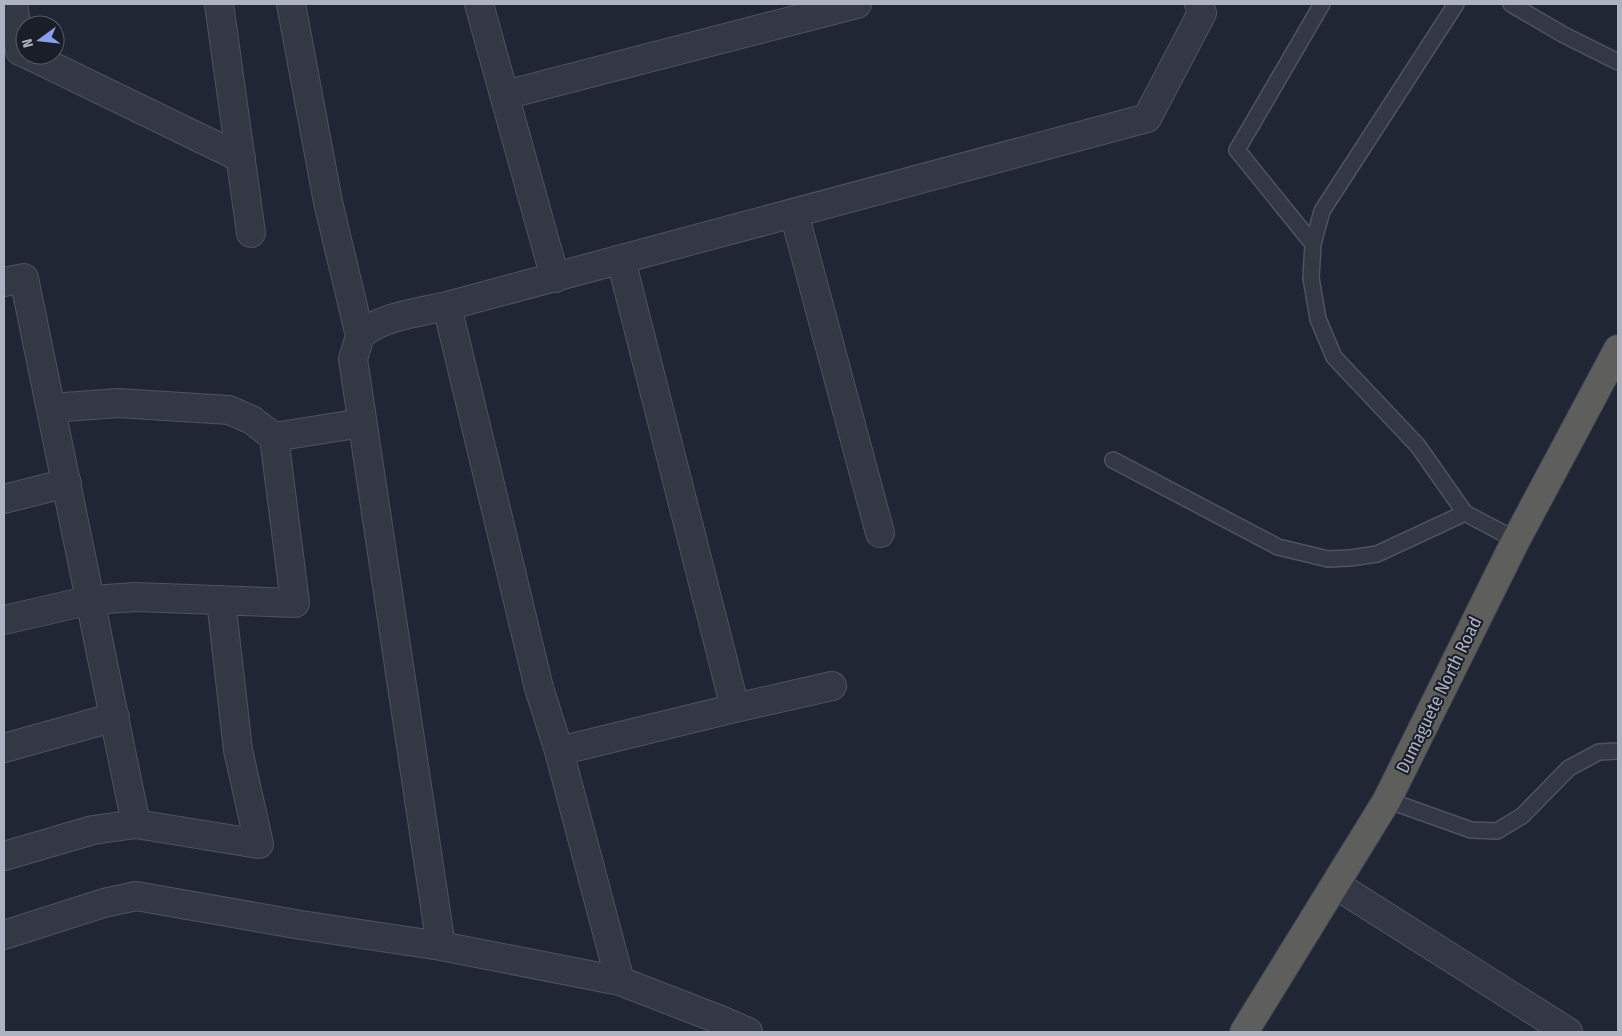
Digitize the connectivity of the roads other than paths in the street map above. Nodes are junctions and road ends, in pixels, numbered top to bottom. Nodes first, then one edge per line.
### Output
1 (13, 4) edge
2 (219, 4) edge
3 (291, 4) edge
4 (479, 4) edge
5 (857, 4) edge
6 (1199, 4) edge
7 (1322, 4) edge
8 (1456, 4) edge
9 (1511, 4) edge
10 (15, 17) edge
11 (1618, 62) edge
12 (50, 65) edge
13 (505, 94) junction
14 (241, 158) junction
15 (794, 213) junction
16 (252, 233) dead end
17 (1313, 244) junction
18 (621, 260) junction
19 (555, 278) junction
20 (4, 282) edge
21 (448, 306) junction
22 (360, 336) junction
23 (1618, 349) edge
24 (51, 408) junction
25 (362, 423) junction
26 (274, 437) junction
27 (1113, 460) dead end
28 (67, 484) junction
29 (4, 499) edge
30 (1465, 513) junction
31 (880, 533) dead end
32 (1516, 540) junction
33 (91, 600) junction
34 (221, 600) junction
35 (4, 620) edge
36 (832, 686) dead end
37 (735, 708) junction
38 (115, 716) junction
39 (4, 748) edge
40 (559, 751) junction
41 (1618, 751) edge
42 (1387, 800) junction
43 (136, 824) junction
44 (4, 856) edge
45 (1336, 886) junction
46 (4, 935) edge
47 (441, 946) junction
48 (620, 981) junction
49 (748, 1032) edge
50 (1244, 1032) edge
51 (1568, 1032) edge

1 - 10 street
2 - 14 street
3 - 22 street
4 - 13 street
5 - 13 street
6 - 15 street
7 - 17 lane
8 - 17 lane
9 - 11 lane
12 - 14 street
13 - 19 street
14 - 16 street
15 - 18 street
15 - 31 street
17 - 30 lane
18 - 19 street
18 - 37 street
19 - 21 street
20 - 24 street
21 - 22 street
21 - 40 street
22 - 25 street
23 - 32 highway, Dumaguete North Road
24 - 26 street
24 - 28 street
25 - 26 street
25 - 47 street
26 - 34 street
27 - 30 lane
28 - 29 street
28 - 33 street
30 - 32 lane
32 - 42 highway, Dumaguete North Road
33 - 34 street
33 - 35 street
33 - 38 street
34 - 43 street
36 - 37 street
37 - 40 street
38 - 39 street
38 - 43 street
40 - 48 street
41 - 42 lane
42 - 45 highway, Dumaguete North Road
43 - 44 street
45 - 50 highway, Dumaguete North Road
45 - 51 street
46 - 47 street
47 - 48 street
48 - 49 street

